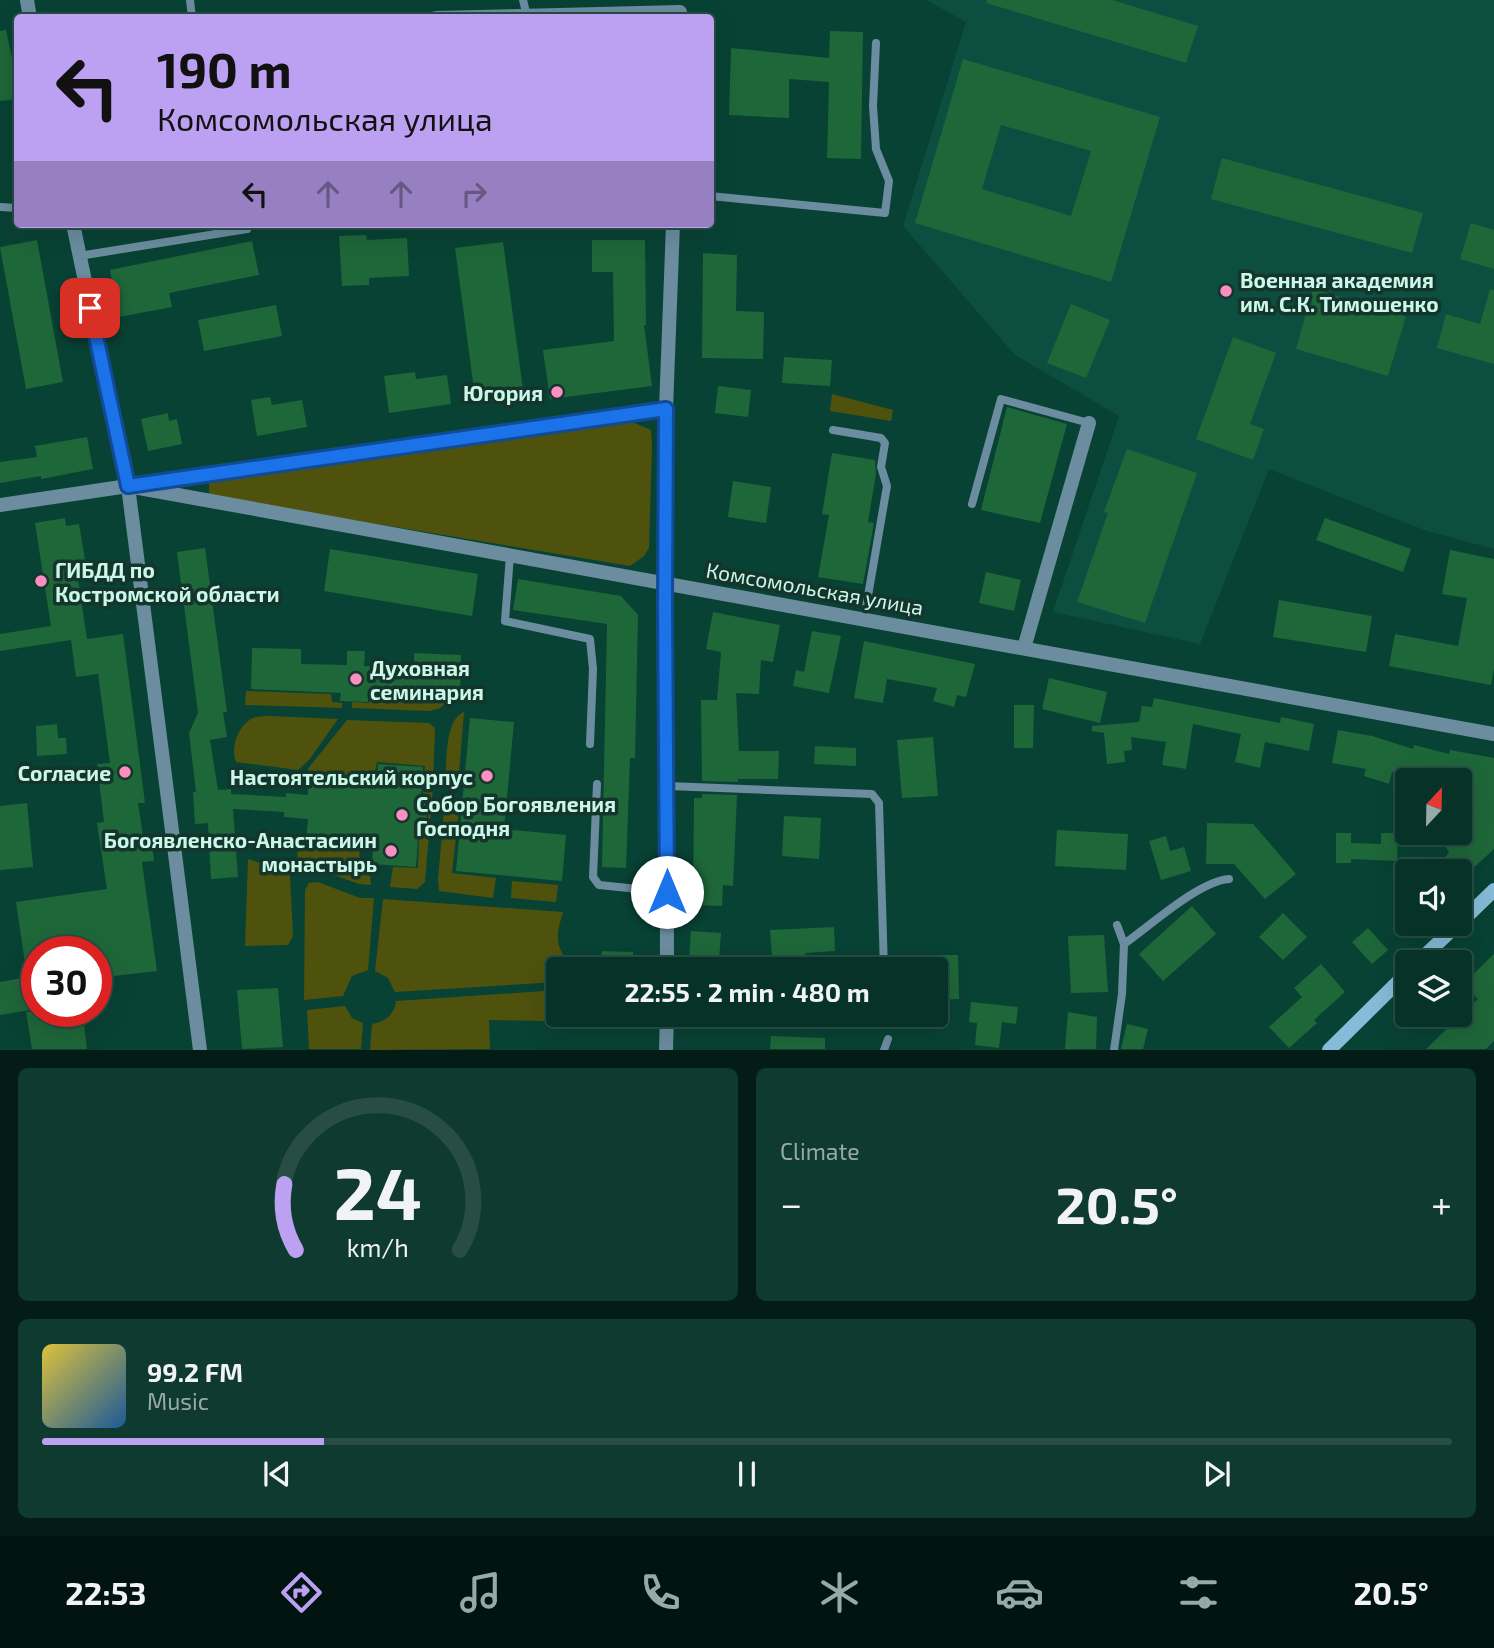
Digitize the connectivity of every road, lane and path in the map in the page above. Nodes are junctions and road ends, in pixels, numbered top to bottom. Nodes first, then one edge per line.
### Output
1 (680, 10) edge
2 (578, 14) edge
3 (876, 43) dead end
4 (714, 195) edge
5 (74, 228) edge
6 (673, 228) edge
7 (247, 229) dead end
8 (79, 256) junction
9 (666, 409) junction
10 (1089, 423) joint
11 (834, 430) dead end
12 (128, 486) junction
13 (972, 504) dead end
14 (0, 505) edge
15 (510, 555) junction
16 (665, 583) junction
17 (864, 619) junction
18 (1024, 648) junction
19 (1494, 734) edge
20 (590, 744) dead end
21 (597, 783) dead end
22 (668, 786) junction
23 (1230, 879) dead end
24 (1494, 890) edge
25 (667, 892) junction
26 (1472, 911) edge
27 (1117, 925) dead end
28 (1445, 936) edge
29 (1125, 944) junction
30 (1431, 950) edge
31 (667, 957) edge
32 (884, 957) edge
33 (1395, 985) edge
34 (667, 1027) edge
35 (888, 1039) dead end
36 (200, 1049) edge
37 (666, 1049) edge
38 (884, 1049) edge
39 (1114, 1049) edge
40 (1329, 1049) edge

1 - 2 street
3 - 4 lane
5 - 8 street
6 - 9 street
7 - 8 lane
8 - 12 street
9 - 12 street, Комсомольская улица
9 - 16 street
10 - 13 lane
10 - 18 street
11 - 17 lane
12 - 14 street, Комсомольская улица
12 - 15 street, Комсомольская улица
12 - 36 street
15 - 16 street, Комсомольская улица
15 - 20 lane
16 - 17 street, Комсомольская улица
16 - 22 street
17 - 18 street, Комсомольская улица
18 - 19 street, Комсомольская улица
21 - 25 lane
22 - 25 street
22 - 32 lane
23 - 29 lane
24 - 26 main road
25 - 31 street
27 - 29 lane
28 - 30 main road
29 - 39 lane
33 - 40 main road
34 - 37 street
35 - 38 lane

